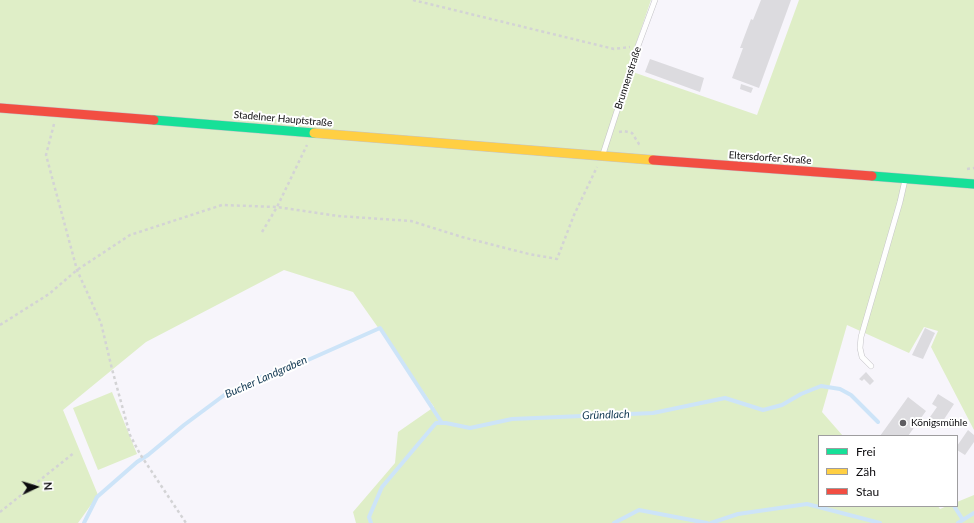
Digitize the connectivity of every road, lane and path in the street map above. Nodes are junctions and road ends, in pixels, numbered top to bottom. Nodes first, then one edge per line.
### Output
1 (413, 0) edge
2 (655, 0) edge
3 (638, 46) junction
4 (0, 108) edge
5 (58, 112) junction
6 (314, 132) junction
7 (564, 153) joint
8 (602, 156) junction
9 (905, 179) junction
10 (974, 184) edge
11 (277, 207) junction
12 (262, 232) dead end
13 (77, 270) junction
14 (0, 325) edge
15 (871, 366) dead end
16 (75, 452) dead end
17 (0, 512) edge
18 (186, 523) edge

1 - 3 path
2 - 3 lane, Brunnenstraße
3 - 8 lane, Brunnenstraße
4 - 5 main road, Stadelner Hauptstraße
5 - 6 main road, Stadelner Hauptstraße
5 - 13 path
6 - 7 main road, Stadelner Hauptstraße
6 - 11 path
7 - 8 main road, Eltersdorfer Straße
8 - 9 main road, Eltersdorfer Straße
8 - 11 path
9 - 10 main road, Eltersdorfer Straße
9 - 15 lane
11 - 12 path
11 - 13 path
13 - 14 path
13 - 18 path
16 - 17 path

